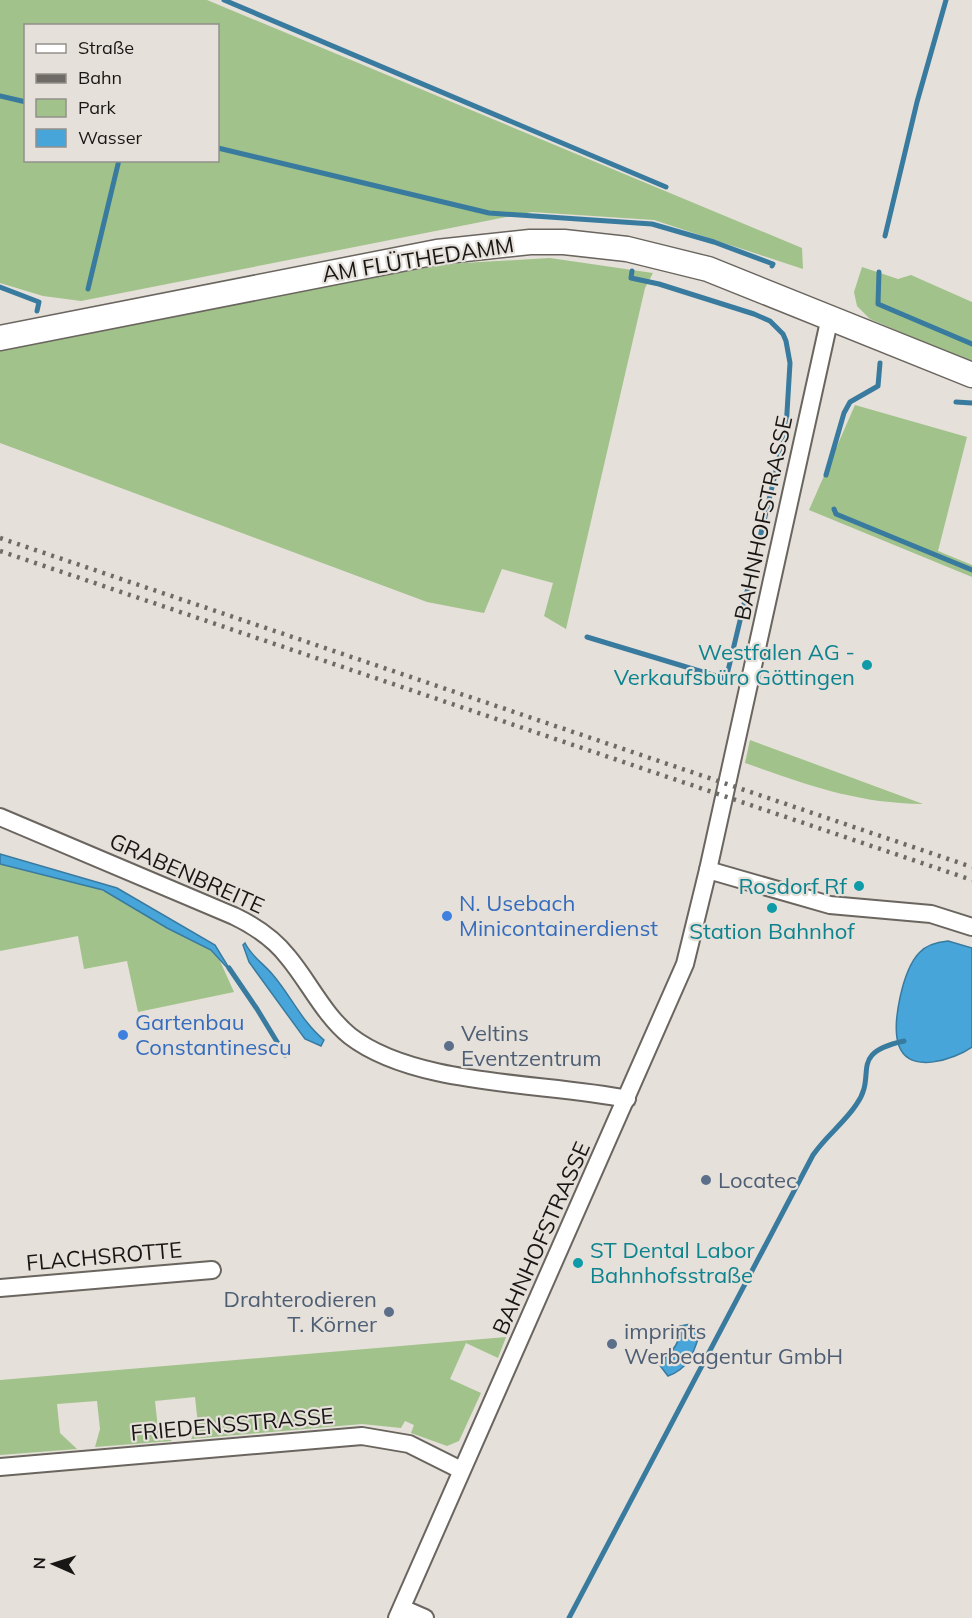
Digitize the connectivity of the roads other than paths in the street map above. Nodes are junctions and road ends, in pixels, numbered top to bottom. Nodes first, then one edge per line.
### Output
1 (830, 317) junction
2 (0, 338) edge
3 (972, 375) edge
4 (0, 817) edge
5 (708, 870) junction
6 (972, 927) edge
7 (627, 1099) junction
8 (212, 1270) dead end
9 (0, 1288) edge
10 (0, 1467) edge
11 (462, 1470) junction
12 (400, 1613) edge
13 (425, 1618) edge

1 - 2 main road, AM FLÜTHEDAMM
1 - 3 main road, AM FLÜTHEDAMM
1 - 5 street, BAHNHOFSTRASSE
4 - 7 street, GRABENBREITE
5 - 6 street
5 - 7 street, BAHNHOFSTRASSE
7 - 11 street, BAHNHOFSTRASSE
8 - 9 street, FLACHSROTTE
10 - 11 street, FRIEDENSSTRASSE
11 - 12 street, BAHNHOFSTRASSE
12 - 13 street

